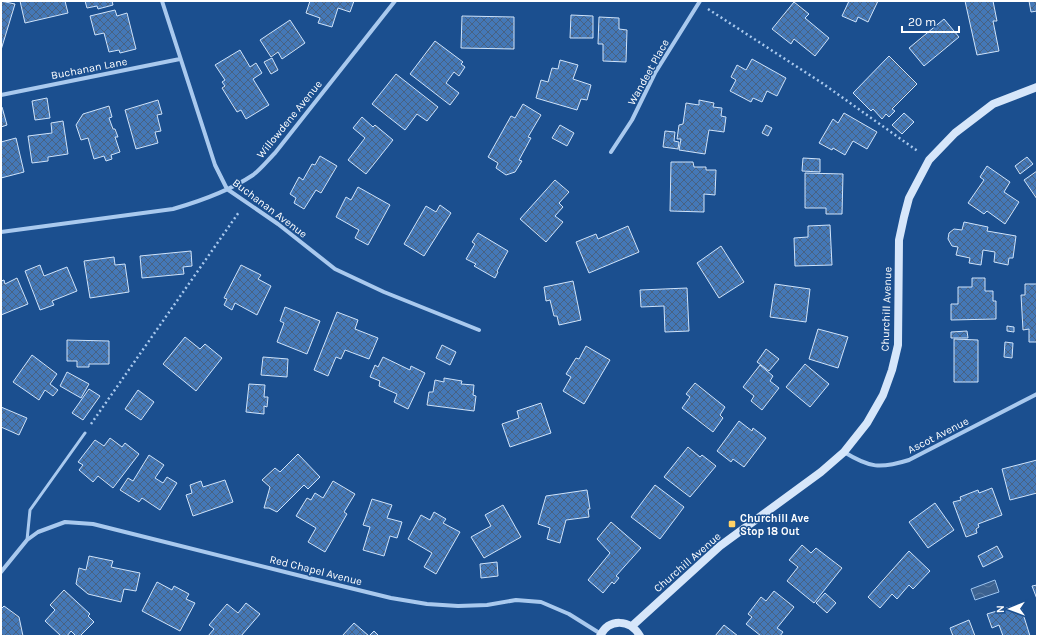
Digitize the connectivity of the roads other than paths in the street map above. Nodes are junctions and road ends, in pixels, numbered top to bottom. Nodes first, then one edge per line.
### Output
1 (162, 1) edge
2 (395, 1) edge
3 (700, 2) edge
4 (180, 59) junction
5 (1037, 88) edge
6 (1, 95) edge
7 (611, 152) dead end
8 (227, 190) junction
9 (1, 232) edge
10 (479, 330) dead end
11 (1037, 394) edge
12 (85, 433) road end
13 (844, 452) junction
14 (26, 540) junction
15 (1, 572) edge
16 (632, 626) junction
17 (600, 635) edge
18 (640, 636) edge

1 - 4 street, Buchanan Avenue
2 - 8 street, Willowdene Avenue
3 - 7 street, Wandeet Place
4 - 6 street, Buchanan Lane
4 - 8 street, Buchanan Avenue
5 - 13 street, Churchill Avenue
8 - 9 street, Willowdene Avenue
8 - 10 street, Buchanan Avenue
11 - 13 street, Ascot Avenue
12 - 14 lane
13 - 16 street, Churchill Avenue
14 - 15 street, Red Chapel Avenue
14 - 17 street, Red Chapel Avenue
16 - 17 street
16 - 18 street

